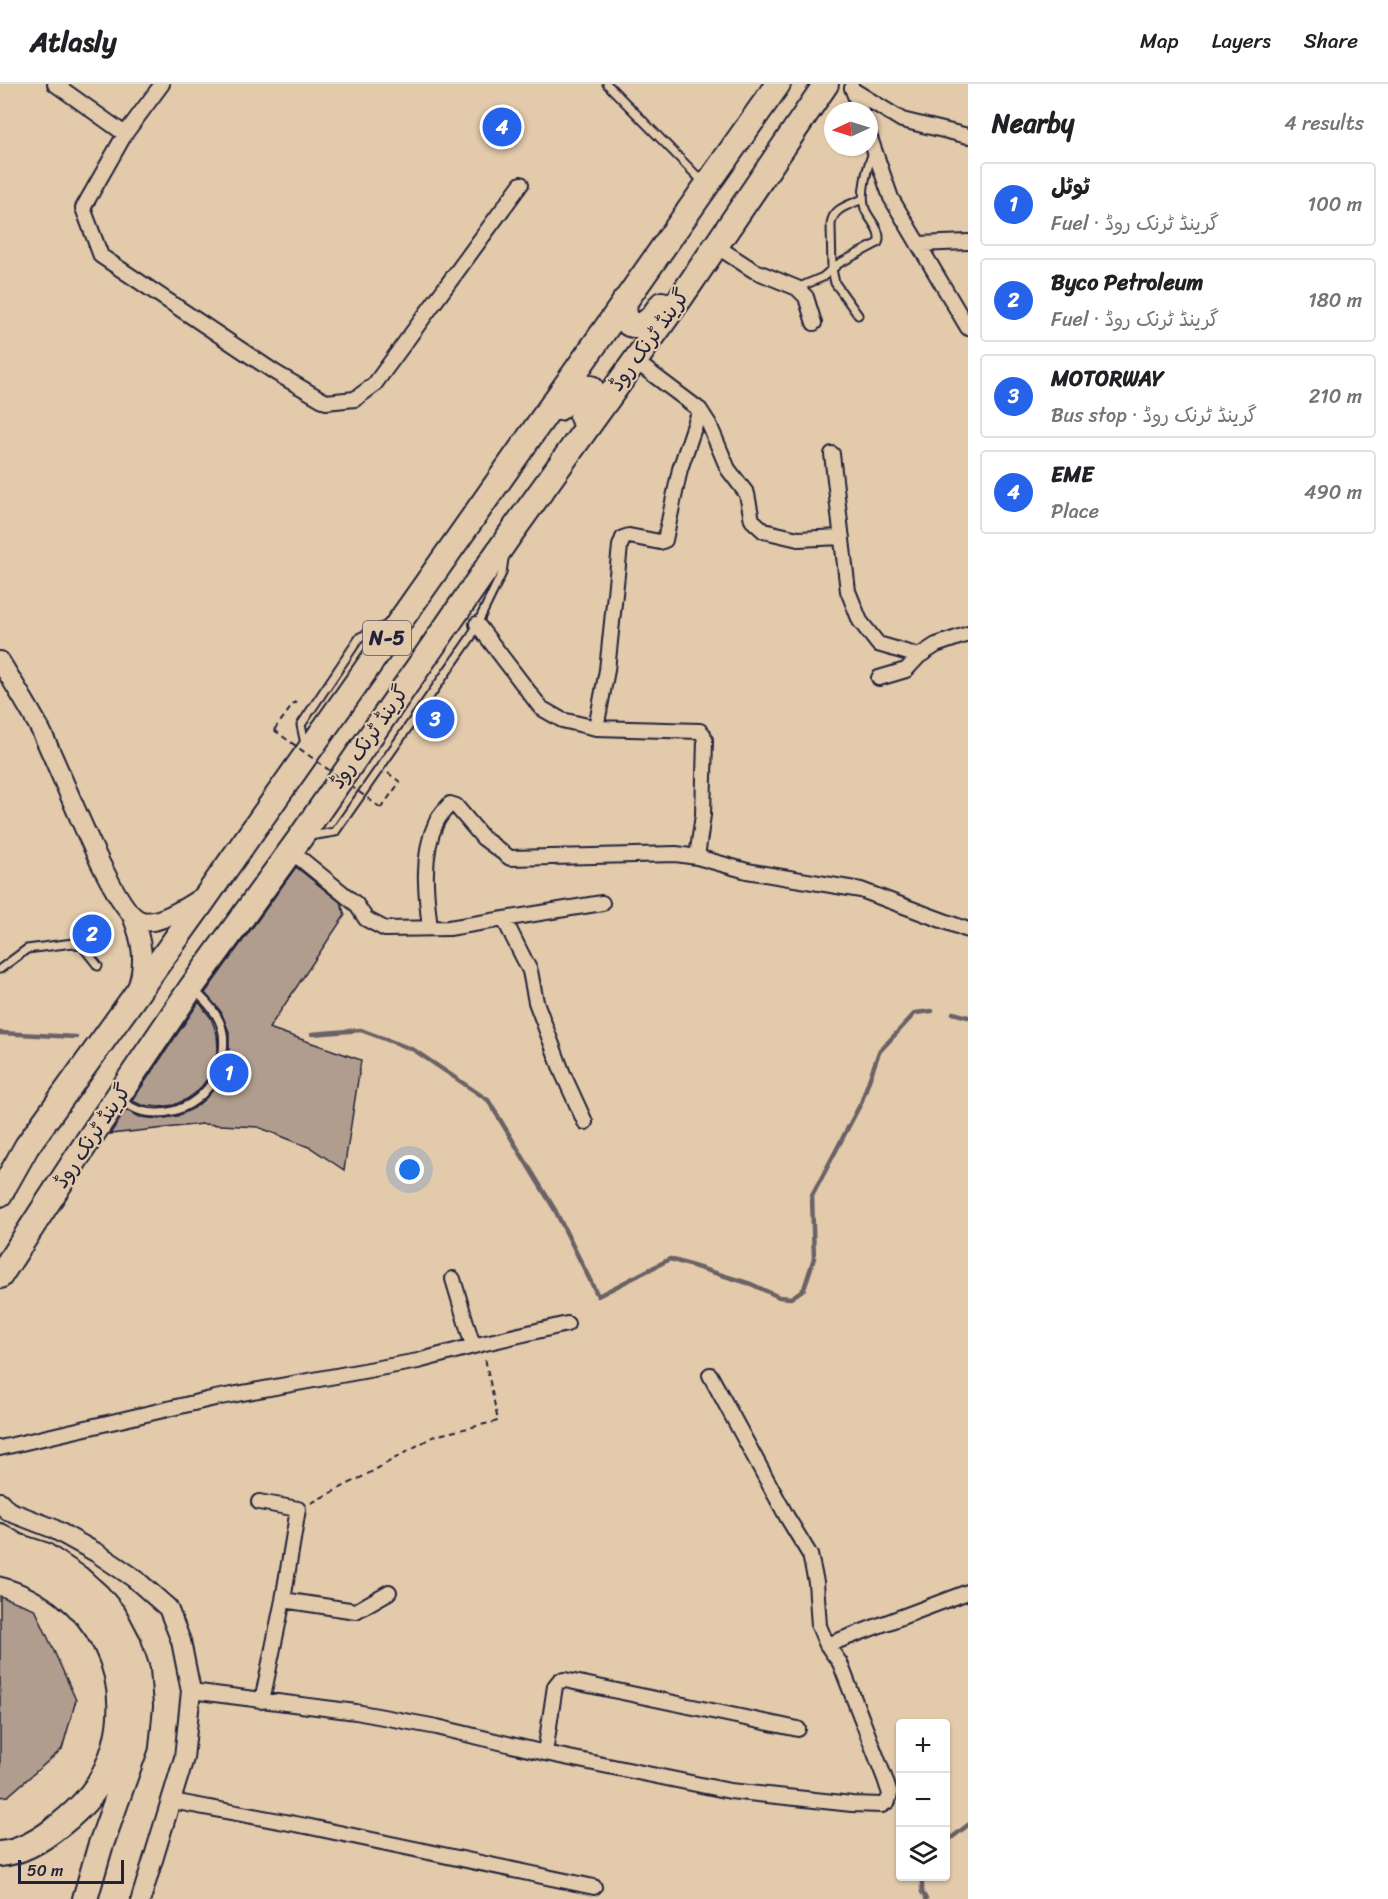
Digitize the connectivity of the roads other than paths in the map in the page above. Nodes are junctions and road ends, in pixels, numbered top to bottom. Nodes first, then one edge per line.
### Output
1 (55, 84) edge
2 (162, 84) edge
3 (607, 84) edge
4 (778, 84) edge
5 (826, 84) edge
6 (851, 87) edge
7 (857, 102) edge
8 (125, 134) junction
9 (968, 136) edge
10 (872, 156) edge
11 (876, 156) edge
12 (774, 158) junction
13 (521, 184) dead end
14 (706, 184) junction
15 (863, 199) junction
16 (968, 242) edge
17 (918, 244) junction
18 (716, 246) junction
19 (832, 269) junction
20 (797, 288) junction
21 (625, 300) junction
22 (858, 315) dead end
23 (814, 323) dead end
24 (968, 328) edge
25 (635, 361) junction
26 (700, 410) junction
27 (574, 444) junction
28 (832, 454) dead end
29 (479, 508) junction
30 (509, 536) junction
31 (842, 537) junction
32 (477, 624) junction
33 (968, 634) edge
34 (919, 656) junction
35 (0, 662) edge
36 (879, 678) dead end
37 (596, 728) junction
38 (295, 845) junction
39 (697, 857) junction
40 (209, 892) junction
41 (602, 903) dead end
42 (132, 916) junction
43 (504, 919) junction
44 (430, 928) junction
45 (968, 930) edge
46 (98, 966) dead end
47 (0, 969) edge
48 (191, 988) junction
49 (133, 998) junction
50 (117, 1100) junction
51 (585, 1122) dead end
52 (0, 1194) edge
53 (0, 1276) edge
54 (453, 1279) dead end
55 (567, 1324) dead end
56 (477, 1345) junction
57 (710, 1375) dead end
58 (0, 1448) edge
59 (0, 1502) edge
60 (259, 1502) dead end
61 (0, 1536) edge
62 (0, 1563) edge
63 (389, 1592) dead end
64 (968, 1592) edge
65 (283, 1600) junction
66 (827, 1645) junction
67 (192, 1691) junction
68 (262, 1701) junction
69 (798, 1729) dead end
70 (545, 1754) junction
71 (172, 1801) junction
72 (0, 1854) edge
73 (594, 1887) dead end
74 (85, 1899) edge
75 (141, 1899) edge

1 - 8 street
2 - 8 street
3 - 14 lane
4 - 14 highway, گرینڈ ٹرنک روڈ / N-5
5 - 12 highway, گرینڈ ٹرنک روڈ / N-5
6 - 7 street
6 - 9 street
8 - 13 street
10 - 15 lane
11 - 17 street
12 - 18 highway, گرینڈ ٹرنک روڈ / N-5
12 - 21 highway
14 - 21 highway, گرینڈ ٹرنک روڈ / N-5
15 - 19 lane
15 - 19 lane
16 - 17 street
17 - 24 street
18 - 20 street
18 - 25 highway, گرینڈ ٹرنک روڈ / N-5
19 - 20 lane
19 - 22 lane
20 - 23 street
21 - 29 highway, گرینڈ ٹرنک روڈ / N-5
25 - 26 street
25 - 27 highway, گرینڈ ٹرنک روڈ / N-5
26 - 31 street
26 - 37 street
27 - 29 highway
27 - 30 highway, گرینڈ ٹرنک روڈ / N-5
28 - 31 street
29 - 40 highway, گرینڈ ٹرنک روڈ / N-5
30 - 32 lane
30 - 38 highway, گرینڈ ٹرنک روڈ / N-5
31 - 34 street
32 - 37 street
32 - 38 lane
33 - 34 street
34 - 36 street
35 - 42 street
37 - 39 street
38 - 44 street
38 - 48 highway, گرینڈ ٹرنک روڈ / N-5
39 - 44 street
39 - 45 street
40 - 42 street
40 - 49 highway, گرینڈ ٹرنک روڈ / N-5
41 - 43 street
42 - 49 street
43 - 44 street
43 - 51 street
46 - 47 lane
48 - 50 highway, گرینڈ ٹرنک روڈ / N-5
48 - 50 lane
49 - 52 highway, گرینڈ ٹرنک روڈ / N-5
50 - 53 highway, گرینڈ ٹرنک روڈ / N-5
54 - 56 street
55 - 56 street
56 - 58 street
57 - 66 street
59 - 67 street
60 - 65 street
61 - 74 highway
62 - 72 highway
63 - 65 street
64 - 66 street
65 - 68 street
66 - 70 street
67 - 68 street
67 - 71 street
68 - 70 street
69 - 70 street
71 - 73 street
71 - 75 street

